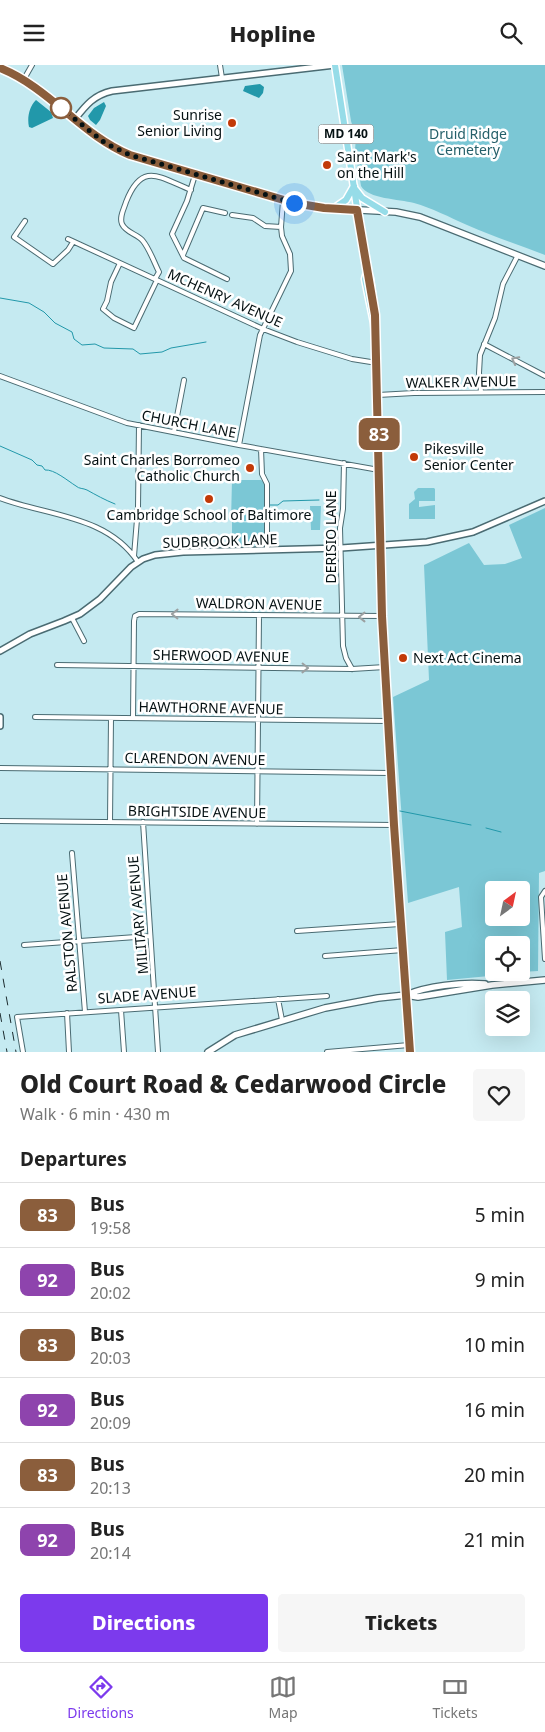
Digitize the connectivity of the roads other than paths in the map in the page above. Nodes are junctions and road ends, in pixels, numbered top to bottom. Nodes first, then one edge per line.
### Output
1 (32, 65) edge
2 (220, 65) edge
3 (335, 65) edge
4 (0, 68) edge
5 (222, 78) junction
6 (24, 79) junction
7 (75, 119) junction
8 (195, 175) junction
9 (354, 187) junction
10 (191, 190) junction
11 (284, 201) junction
12 (333, 209) junction
13 (357, 210) junction
14 (386, 212) junction
15 (226, 213) dead end
16 (232, 215) dead end
17 (25, 221) dead end
18 (281, 227) junction
19 (68, 239) dead end
20 (73, 242) junction
21 (183, 255) junction
22 (519, 255) junction
23 (120, 263) junction
24 (545, 265) edge
25 (156, 279) junction
26 (227, 279) dead end
27 (263, 329) junction
28 (484, 344) junction
29 (377, 363) junction
30 (0, 376) edge
31 (545, 376) edge
32 (184, 380) dead end
33 (481, 392) junction
34 (545, 392) edge
35 (378, 395) junction
36 (139, 425) junction
37 (174, 432) junction
38 (239, 445) junction
39 (261, 449) junction
40 (344, 463) junction
41 (379, 470) junction
42 (0, 498) edge
43 (545, 501) edge
44 (381, 546) junction
45 (341, 548) junction
46 (266, 550) junction
47 (134, 556) junction
48 (138, 562) junction
49 (259, 615) junction
50 (382, 616) junction
51 (342, 617) junction
52 (72, 618) junction
53 (84, 641) dead end
54 (0, 651) edge
55 (57, 665) dead end
56 (134, 666) junction
57 (258, 667) junction
58 (385, 667) junction
59 (352, 669) junction
60 (0, 717) edge
61 (35, 717) dead end
62 (111, 718) junction
63 (133, 718) junction
64 (258, 719) junction
65 (388, 721) junction
66 (0, 726) edge
67 (0, 768) edge
68 (110, 769) junction
69 (257, 771) junction
70 (390, 773) junction
71 (0, 821) edge
72 (110, 822) junction
73 (143, 822) junction
74 (257, 823) junction
75 (394, 825) junction
76 (72, 853) dead end
77 (545, 891) edge
78 (544, 923) edge
79 (400, 924) junction
80 (297, 931) dead end
81 (150, 936) junction
82 (79, 941) junction
83 (24, 945) dead end
84 (403, 950) junction
85 (545, 950) edge
86 (325, 956) dead end
87 (545, 959) edge
88 (545, 981) edge
89 (406, 995) junction
90 (327, 996) dead end
91 (278, 999) junction
92 (156, 1007) junction
93 (121, 1010) junction
94 (85, 1012) junction
95 (67, 1013) junction
96 (282, 1020) junction
97 (409, 1049) edge
98 (24, 1052) edge
99 (69, 1052) edge
100 (124, 1052) edge
101 (158, 1052) edge
102 (208, 1052) edge
103 (327, 1052) edge

1 - 6 street
2 - 5 street
3 - 5 street
3 - 9 main road, MD 140
4 - 6 main road
5 - 7 street
6 - 7 main road
7 - 8 main road
8 - 10 street
8 - 11 main road
9 - 12 main road
9 - 13 main road, MD 140
9 - 14 main road
10 - 21 street
10 - 25 street
11 - 12 main road
11 - 18 street
12 - 13 main road
13 - 14 main road
13 - 29 main road, MD 140
14 - 22 main road
15 - 21 street
16 - 18 street
17 - 20 street
18 - 27 street
19 - 20 street, MCHENRY AVENUE
20 - 23 street, MCHENRY AVENUE
21 - 26 street
22 - 24 main road
22 - 28 street
23 - 25 street, MCHENRY AVENUE
23 - 25 street
25 - 27 street, MCHENRY AVENUE
27 - 29 street, MCHENRY AVENUE
27 - 38 street
31 -> 28 street
28 - 33 street
29 - 35 main road, MD 140
30 - 36 street, CHURCH LANE
32 - 37 street
33 - 34 street, WALKER AVENUE
33 - 35 street, WALKER AVENUE
35 - 41 main road, MD 140
36 - 37 street, CHURCH LANE
36 - 47 street
37 - 38 street, CHURCH LANE
38 - 39 street, CHURCH LANE
39 - 40 street, CHURCH LANE
39 - 46 street
40 - 41 street, CHURCH LANE
40 - 45 street, DERISIO LANE
41 - 44 main road, MD 140
42 - 47 street
43 - 44 street, SUDBROOK LANE
44 - 45 street, SUDBROOK LANE
44 - 50 main road, MD 140
45 - 46 street, SUDBROOK LANE
45 - 51 street, DERISIO LANE
46 - 48 street, SUDBROOK LANE
47 - 48 street
48 - 52 street, SUDBROOK LANE
49 - 51 street, WALDRON AVENUE
49 -> 56 street, WALDRON AVENUE
49 - 57 street
50 -> 51 street, WALDRON AVENUE
50 - 58 main road, MD 140
51 - 59 street, DERISIO LANE
52 - 53 street
52 - 54 street, SUDBROOK LANE
55 - 56 street, SHERWOOD AVENUE
56 - 57 street, SHERWOOD AVENUE
56 - 63 street
57 -> 59 street, SHERWOOD AVENUE
57 - 64 street
58 - 59 street, SHERWOOD AVENUE
58 - 65 main road, MD 140
60 - 66 street
61 - 62 street, HAWTHORNE AVENUE
62 - 63 street, HAWTHORNE AVENUE
62 - 68 street
63 - 64 street, HAWTHORNE AVENUE
64 - 65 street, HAWTHORNE AVENUE
64 - 69 street
65 - 70 main road, MD 140
67 - 68 street, CLARENDON AVENUE
68 - 69 street, CLARENDON AVENUE
68 - 72 street
69 - 70 street, CLARENDON AVENUE
69 - 74 street
70 - 75 main road, MD 140
71 - 72 street, BRIGHTSIDE AVENUE
72 - 73 street, BRIGHTSIDE AVENUE
73 - 74 street, BRIGHTSIDE AVENUE
73 - 81 street, MILITARY AVENUE
74 - 75 street, BRIGHTSIDE AVENUE
75 - 79 main road, MD 140
76 - 82 street, RALSTON AVENUE
77 - 78 street
78 - 85 street
79 - 80 street
79 - 84 main road, MD 140
81 - 82 street
81 - 92 street, MILITARY AVENUE
82 - 83 street
82 - 94 street, RALSTON AVENUE
84 - 86 street
84 - 89 main road, MD 140
85 - 87 street
88 - 89 main road
89 - 96 main road
89 - 97 main road, MD 140
90 - 91 street, SLADE AVENUE
91 - 92 street, SLADE AVENUE
91 - 96 street
92 - 93 street, SLADE AVENUE
92 - 101 street, MILITARY AVENUE
93 - 94 street, SLADE AVENUE
93 - 100 street
94 - 95 street, SLADE AVENUE
95 - 98 street, SLADE AVENUE
95 - 99 street
96 - 102 main road
97 - 103 street

